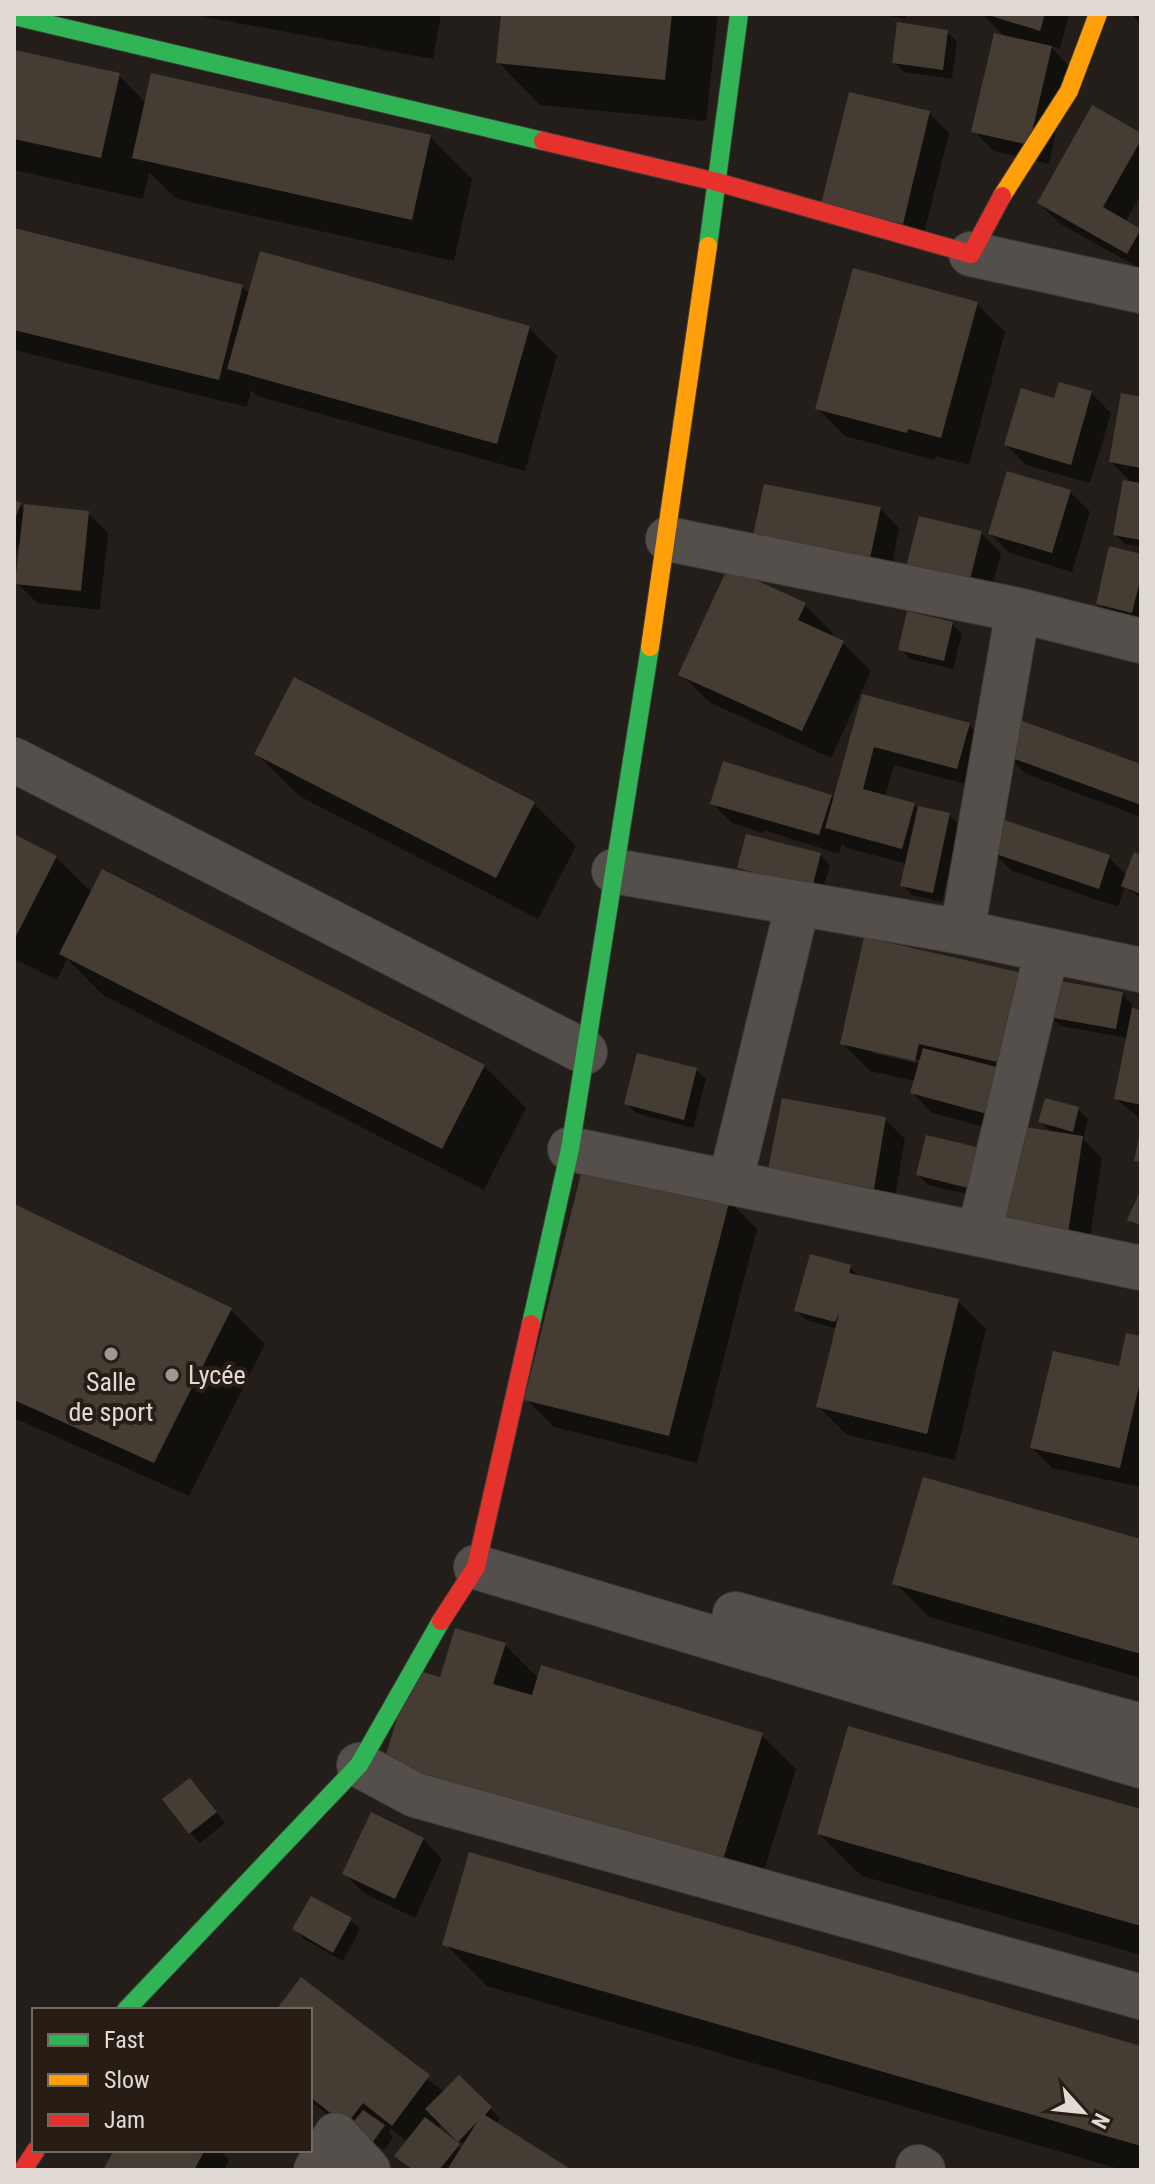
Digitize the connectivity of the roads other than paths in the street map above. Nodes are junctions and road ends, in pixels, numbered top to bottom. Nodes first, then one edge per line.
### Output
1 (739, 14) edge
2 (1098, 14) edge
3 (14, 16) edge
4 (717, 182) junction
5 (971, 254) junction
6 (1141, 291) edge
7 (668, 539) junction
8 (1018, 610) junction
9 (1141, 641) edge
10 (14, 760) edge
11 (614, 871) junction
12 (798, 903) junction
13 (962, 932) junction
14 (1047, 950) junction
15 (1141, 970) edge
16 (585, 1052) junction
17 (570, 1149) junction
18 (730, 1183) junction
19 (979, 1234) junction
20 (1141, 1268) edge
21 (478, 1555) junction
22 (1141, 1726) edge
23 (359, 1765) junction
24 (1141, 1766) edge
25 (1141, 1997) edge
26 (144, 2004) edge
27 (321, 2140) edge
28 (35, 2152) edge
29 (23, 2170) edge
30 (368, 2170) edge

1 - 4 main road
2 - 5 main road
3 - 4 main road
4 - 5 main road
4 - 7 main road
5 - 6 street
7 - 8 street
7 - 11 main road
8 - 9 street
8 - 13 street
10 - 16 street
11 - 12 street
11 - 16 main road
12 - 13 street
12 - 18 street
13 - 14 street
14 - 15 street
14 - 19 street
16 - 17 main road
17 - 18 street
17 - 21 main road
18 - 19 street
19 - 20 street
21 - 22 street
21 - 23 main road
21 - 24 street
23 - 25 street
23 - 26 main road
27 - 30 street
28 - 29 main road

